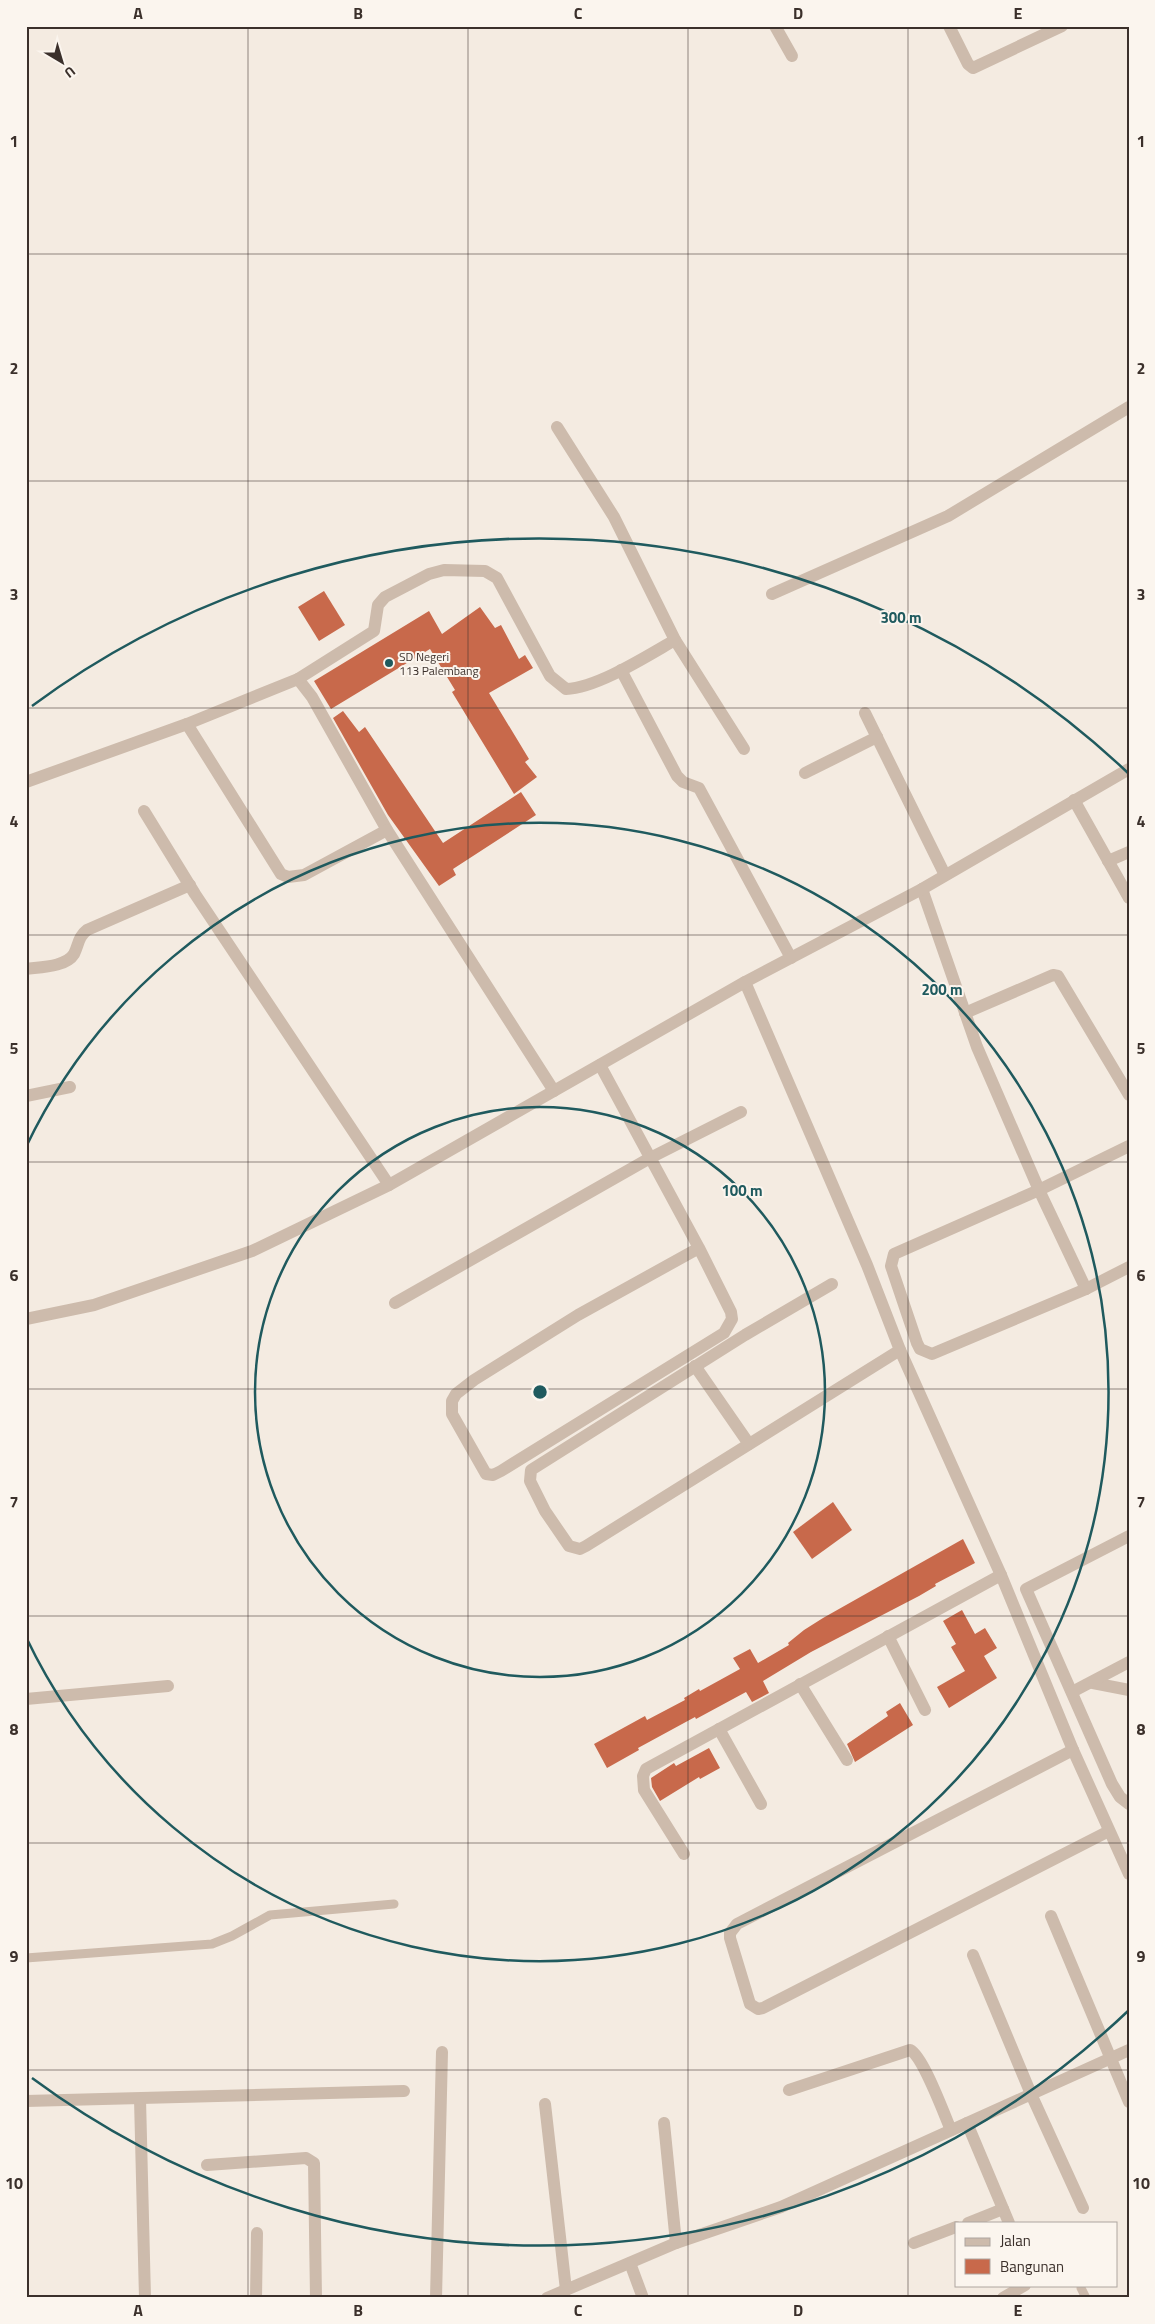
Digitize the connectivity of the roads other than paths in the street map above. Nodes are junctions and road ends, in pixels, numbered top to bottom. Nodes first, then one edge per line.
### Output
1 (776, 26) edge
2 (949, 26) edge
3 (1062, 26) edge
4 (792, 56) dead end
5 (1129, 407) edge
6 (557, 427) dead end
7 (772, 594) dead end
8 (675, 640) junction
9 (621, 670) junction
10 (298, 679) junction
11 (865, 713) dead end
12 (187, 724) junction
13 (877, 737) junction
14 (744, 749) dead end
15 (1129, 768) edge
16 (805, 773) dead end
17 (26, 782) edge
18 (1074, 800) junction
19 (144, 811) dead end
20 (387, 830) junction
21 (1129, 852) edge
22 (1108, 861) junction
23 (945, 875) junction
24 (190, 885) junction
25 (922, 889) junction
26 (1129, 898) edge
27 (791, 958) junction
28 (26, 970) edge
29 (745, 982) junction
30 (965, 1014) junction
31 (600, 1065) junction
32 (70, 1087) dead end
33 (554, 1091) junction
34 (1129, 1095) edge
35 (26, 1096) edge
36 (741, 1112) dead end
37 (1129, 1146) edge
38 (650, 1158) junction
39 (389, 1185) junction
40 (1039, 1190) junction
41 (699, 1248) junction
42 (1129, 1267) edge
43 (832, 1284) dead end
44 (1086, 1289) junction
45 (395, 1303) dead end
46 (26, 1319) edge
47 (900, 1350) junction
48 (695, 1366) junction
49 (749, 1444) junction
50 (1129, 1536) edge
51 (1001, 1576) junction
52 (888, 1636) junction
53 (1129, 1662) edge
54 (1093, 1682) junction
55 (800, 1684) junction
56 (168, 1686) dead end
57 (1129, 1690) edge
58 (1072, 1692) junction
59 (26, 1699) edge
60 (925, 1710) dead end
61 (719, 1729) junction
62 (1074, 1750) junction
63 (847, 1760) dead end
64 (761, 1804) dead end
65 (1129, 1804) edge
66 (1109, 1831) junction
67 (684, 1854) dead end
68 (1129, 1874) edge
69 (394, 1904) dead end
70 (1051, 1916) dead end
71 (973, 1955) dead end
72 (26, 1958) edge
73 (1129, 2050) edge
74 (442, 2052) dead end
75 (1110, 2059) junction
76 (789, 2090) dead end
77 (404, 2091) dead end
78 (1031, 2094) junction
79 (140, 2099) junction
80 (26, 2101) edge
81 (1129, 2102) edge
82 (545, 2104) dead end
83 (967, 2122) junction
84 (664, 2123) dead end
85 (951, 2130) junction
86 (207, 2165) dead end
87 (1083, 2208) dead end
88 (1003, 2210) junction
89 (971, 2222) edge
90 (1009, 2222) edge
91 (955, 2227) edge
92 (257, 2233) dead end
93 (676, 2243) junction
94 (914, 2243) dead end
95 (630, 2263) junction
96 (1023, 2286) edge
97 (1081, 2288) dead end
98 (566, 2290) junction
99 (145, 2298) edge
100 (256, 2298) edge
101 (316, 2298) edge
102 (436, 2298) edge
103 (547, 2298) edge
104 (643, 2298) edge
105 (1002, 2298) edge
106 (1086, 2298) edge

1 - 4 street
2 - 3 street
5 - 7 street
6 - 8 street
8 - 9 street
8 - 14 street
9 - 10 street
9 - 27 street
10 - 12 street
10 - 20 street
11 - 13 street
12 - 17 street
12 - 20 street
13 - 16 street
13 - 23 street
15 - 18 street
18 - 22 street
18 - 23 street
19 - 24 street
20 - 33 street
21 - 22 street
22 - 26 street
23 - 25 street
24 - 28 street
24 - 39 street
25 - 27 street
25 - 30 street
27 - 29 street
29 - 31 street
29 - 47 street
30 - 34 street
30 - 40 street
31 - 33 street
31 - 38 street
32 - 35 street
33 - 39 street
36 - 38 street
37 - 40 street
38 - 41 street
38 - 45 street
39 - 46 street
40 - 44 street
40 - 44 street
41 - 41 street
42 - 44 street
43 - 48 street
47 - 49 street
47 - 51 street
48 - 49 street
48 - 49 street
50 - 58 street
51 - 52 street
51 - 62 street
52 - 55 street
52 - 60 street
53 - 54 street
54 - 57 street
54 - 58 street
55 - 61 street
55 - 63 street
56 - 59 street
58 - 65 street
61 - 64 street
61 - 67 street
62 - 66 street
62 - 66 street
66 - 68 street
69 - 72 lane
70 - 75 street
71 - 78 street
73 - 75 street
74 - 102 street
75 - 78 street
75 - 81 street
76 - 85 street
77 - 79 street
78 - 83 street
78 - 87 street
79 - 80 street
79 - 99 street
82 - 98 street
83 - 85 street
83 - 88 street
84 - 93 street
85 - 93 street
86 - 101 street
88 - 89 street
88 - 90 street
91 - 94 street
92 - 100 street
93 - 95 street
95 - 98 street
95 - 104 street
96 - 105 street
97 - 106 lane
98 - 103 street

